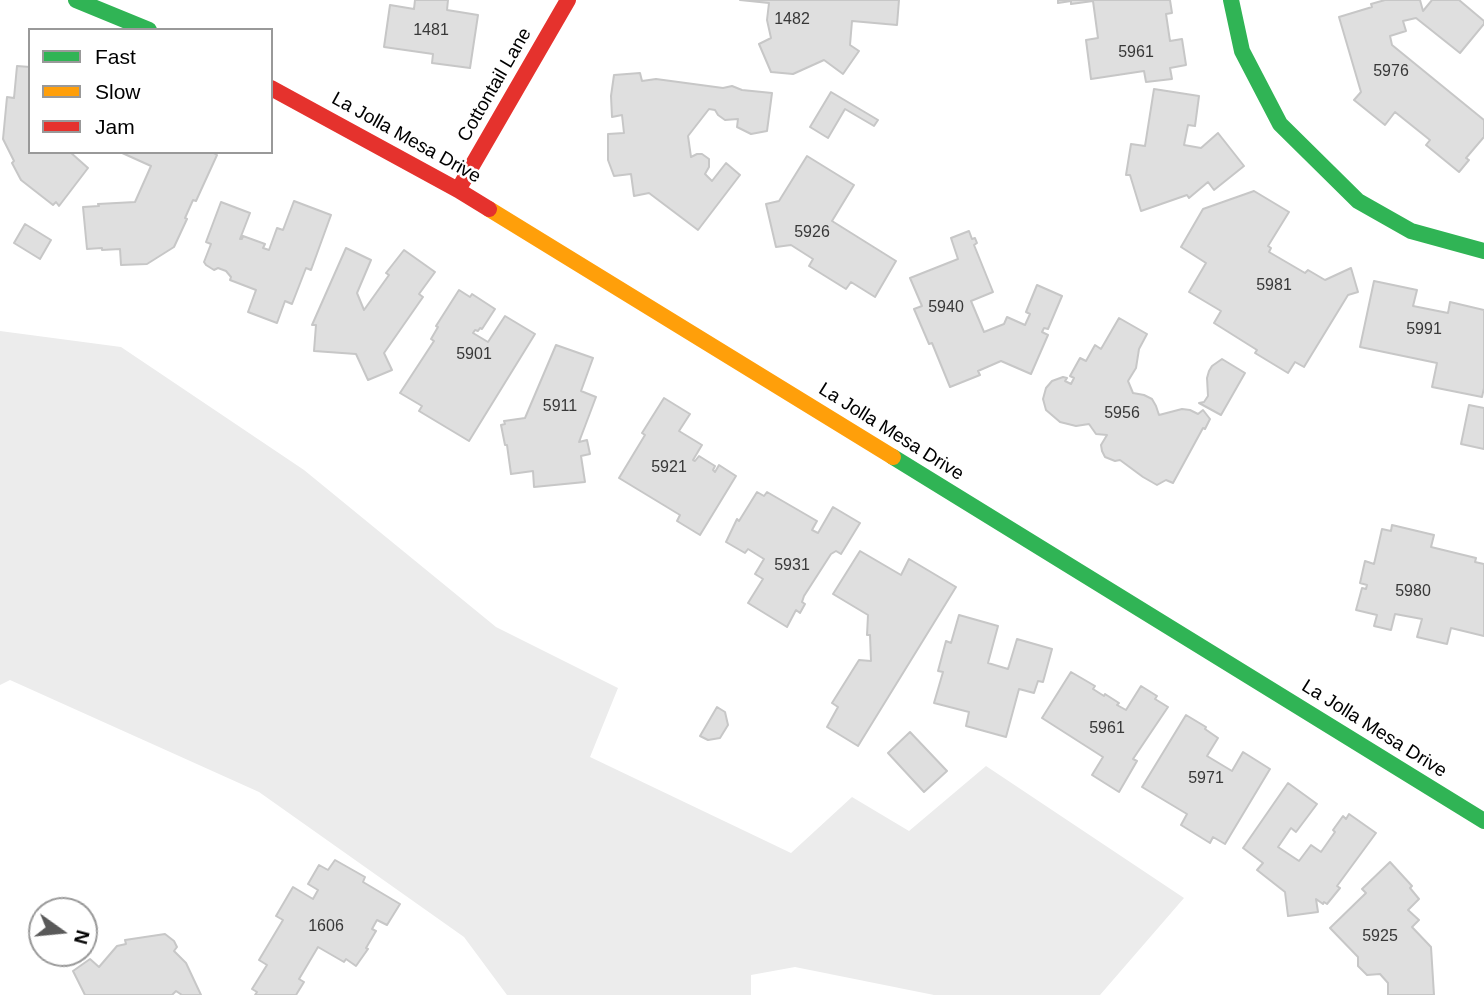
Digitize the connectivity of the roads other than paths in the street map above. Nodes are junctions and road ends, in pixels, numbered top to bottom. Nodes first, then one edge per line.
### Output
1 (76, 0) edge
2 (568, 0) edge
3 (1230, 0) edge
4 (144, 28) edge
5 (273, 89) edge
6 (458, 190) junction
7 (1484, 251) edge
8 (1484, 821) edge

1 - 4 street
2 - 6 street, Cottontail Lane
3 - 7 street
5 - 6 street, La Jolla Mesa Drive
6 - 8 street, La Jolla Mesa Drive

